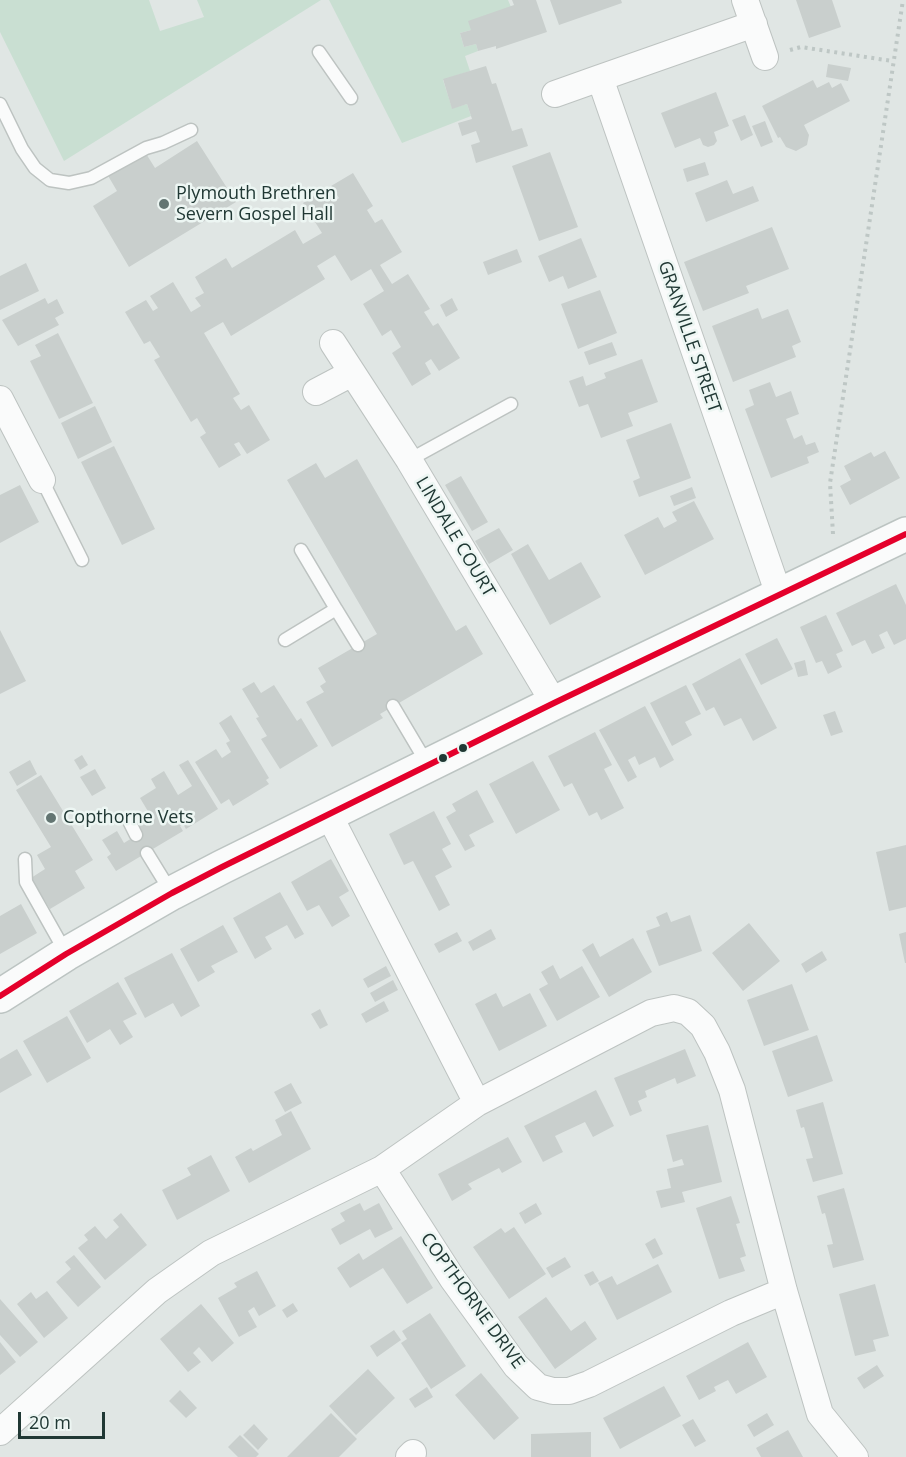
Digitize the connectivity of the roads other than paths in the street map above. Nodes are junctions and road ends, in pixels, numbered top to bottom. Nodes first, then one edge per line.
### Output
1 (745, 0) edge
2 (754, 24) junction
3 (319, 52) dead end
4 (765, 57) road end
5 (600, 78) junction
6 (555, 94) dead end
7 (351, 98) dead end
8 (0, 104) edge
9 (191, 130) dead end
10 (333, 343) dead end
11 (352, 373) junction
12 (316, 393) dead end
13 (0, 399) edge
14 (511, 404) dead end
15 (10, 445) edge
16 (409, 460) junction
17 (42, 480) joint
18 (906, 534) edge
19 (301, 550) dead end
20 (82, 560) dead end
21 (779, 595) junction
22 (336, 609) junction
23 (285, 639) dead end
24 (358, 645) dead end
25 (554, 703) junction
26 (393, 706) dead end
27 (428, 766) junction
28 (328, 815) junction
29 (128, 819) dead end
30 (136, 835) dead end
31 (147, 853) dead end
32 (25, 859) dead end
33 (172, 893) junction
34 (66, 954) junction
35 (1, 992) edge
36 (477, 1103) junction
37 (382, 1168) junction
38 (784, 1291) junction
39 (0, 1432) edge
40 (855, 1457) edge

1 - 2 street
2 - 4 street
2 - 5 street
3 - 7 lane
5 - 6 street
5 - 21 street, GRANVILLE STREET
8 - 9 lane
10 - 11 street, LINDALE COURT
11 - 12 street
11 - 16 street, LINDALE COURT
13 - 15 street
14 - 16 lane
15 - 17 street
16 - 25 street, LINDALE COURT
17 - 20 lane
18 - 21 main road
19 - 22 lane
21 - 25 main road
22 - 23 lane
22 - 24 lane
25 - 27 main road
26 - 27 lane
27 - 28 main road
28 - 33 main road
28 - 36 street
29 - 30 lane
31 - 33 lane
32 - 34 lane
33 - 34 main road
34 - 35 main road
36 - 37 street
36 - 38 street
37 - 38 street, COPTHORNE DRIVE
37 - 39 street
38 - 40 street

